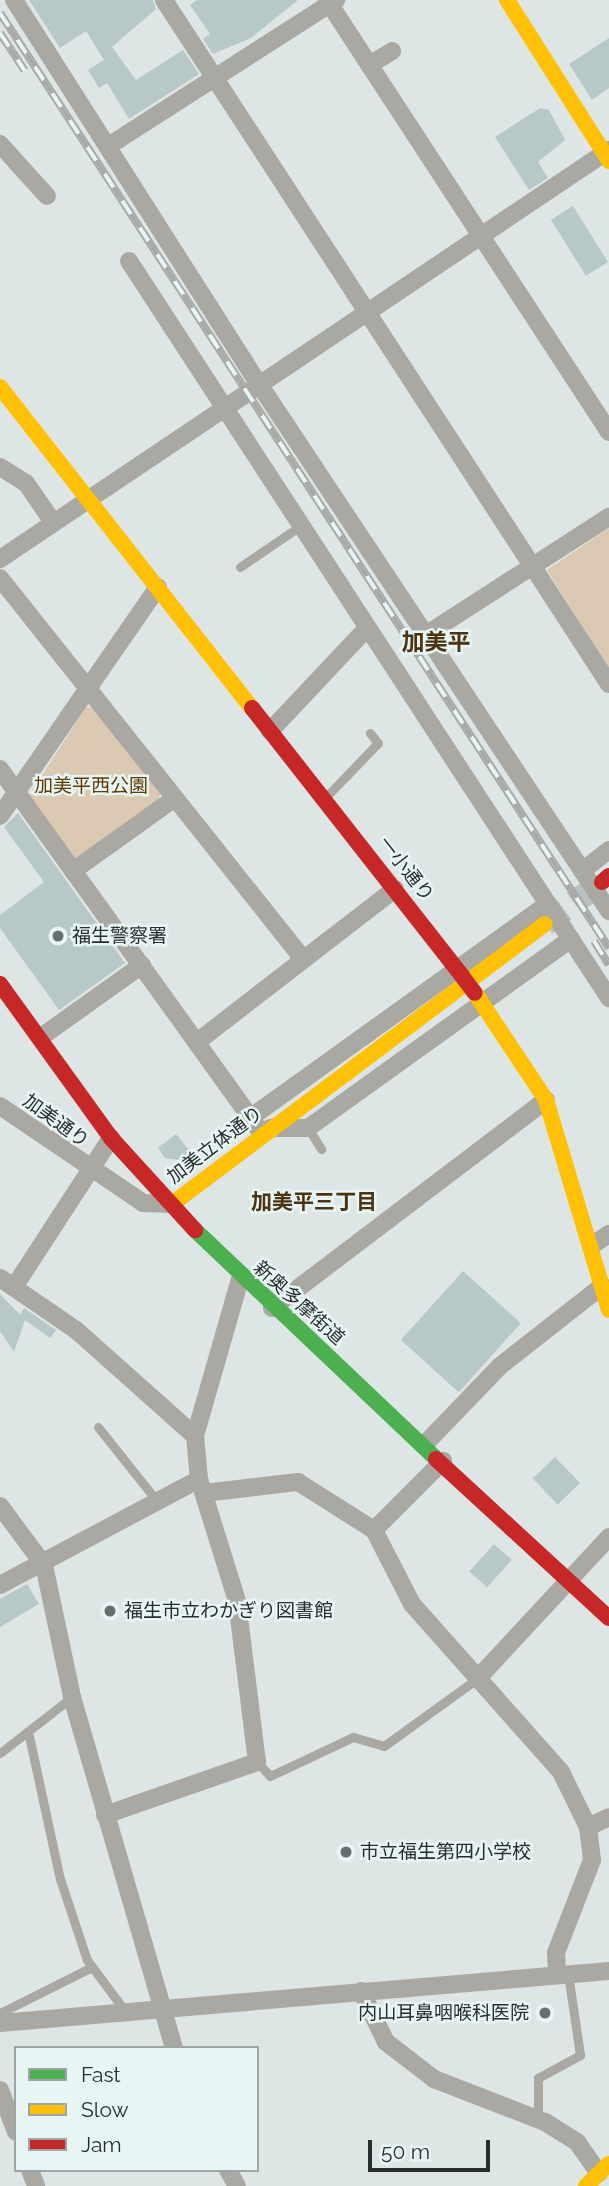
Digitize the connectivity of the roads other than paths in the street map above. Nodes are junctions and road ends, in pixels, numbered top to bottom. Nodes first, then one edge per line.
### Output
1 (14, 0) edge
2 (164, 0) edge
3 (507, 0) edge
4 (331, 1) edge
5 (392, 51) dead end
6 (369, 65) junction
7 (214, 77) junction
8 (0, 144) edge
9 (110, 145) junction
10 (607, 155) edge
11 (47, 196) dead end
12 (481, 236) junction
13 (129, 261) dead end
14 (366, 312) junction
15 (259, 384) junction
16 (0, 387) edge
17 (222, 409) junction
18 (609, 432) edge
19 (0, 467) edge
20 (88, 499) junction
21 (609, 517) edge
22 (53, 522) junction
23 (300, 526) junction
24 (0, 559) edge
25 (240, 567) dead end
26 (532, 567) junction
27 (0, 578) edge
28 (158, 587) junction
29 (366, 628) junction
30 (424, 636) junction
31 (609, 684) edge
32 (88, 688) junction
33 (270, 731) junction
34 (370, 733) dead end
35 (0, 769) edge
36 (17, 792) junction
37 (175, 798) junction
38 (325, 799) junction
39 (0, 816) edge
40 (609, 850) edge
41 (74, 871) junction
42 (582, 871) junction
43 (395, 888) junction
44 (548, 904) junction
45 (609, 910) edge
46 (545, 924) tunnel mouth
47 (571, 939) junction
48 (303, 959) junction
49 (142, 965) junction
50 (460, 973) junction
51 (0, 984) edge
52 (478, 997) junction
53 (609, 998) edge
54 (41, 1037) junction
55 (197, 1042) junction
56 (546, 1100) junction
57 (0, 1106) edge
58 (250, 1118) junction
59 (271, 1127) junction
60 (308, 1128) junction
61 (111, 1138) junction
62 (321, 1149) dead end
63 (86, 1170) junction
64 (172, 1204) junction
65 (609, 1234) edge
66 (591, 1246) junction
67 (240, 1279) junction
68 (7, 1282) edge
69 (601, 1286) junction
70 (272, 1308) junction
71 (609, 1310) edge
72 (98, 1427) dead end
73 (195, 1436) junction
74 (424, 1445) junction
75 (443, 1461) junction
76 (201, 1486) junction
77 (156, 1500) junction
78 (0, 1506) edge
79 (374, 1530) junction
80 (609, 1536) edge
81 (44, 1565) junction
82 (570, 1581) junction
83 (0, 1585) edge
84 (609, 1618) edge
85 (479, 1676) junction
86 (72, 1696) junction
87 (29, 1736) junction
88 (0, 1753) edge
89 (257, 1762) junction
90 (105, 1815) junction
91 (609, 1817) edge
92 (588, 1826) junction
93 (92, 1967) junction
94 (609, 1971) edge
95 (563, 1975) junction
96 (362, 1992) junction
97 (160, 2010) junction
98 (125, 2011) junction
99 (0, 2013) edge
100 (0, 2022) edge
101 (173, 2046) edge
102 (0, 2090) edge
103 (538, 2119) junction
104 (14, 2127) edge
105 (594, 2179) edge

1 - 9 street
2 - 7 street
3 - 10 street
4 - 6 street
4 - 7 street
5 - 6 street
6 - 12 street
7 - 9 street
7 - 14 street
8 - 11 street
9 - 15 street
10 - 12 street
12 - 14 street
12 - 18 street
13 - 17 street
14 - 15 street
14 - 26 street
15 - 17 street
15 - 30 street
16 - 20 street, 一小通り
17 - 20 street
17 - 23 street
19 - 22 street
20 - 22 street
20 - 28 street, 一小通り
21 - 26 street
22 - 24 street
23 - 25 lane
23 - 29 street
26 - 30 street
26 - 31 street
27 - 32 street
28 - 32 street
28 - 33 street, 一小通り
29 - 33 street
29 - 44 street
30 - 42 street
32 - 36 street
32 - 37 street
33 - 38 street, 一小通り
34 - 38 lane
35 - 36 street
36 - 39 street
36 - 41 street
37 - 41 street
37 - 48 street
38 - 43 street, 一小通り
40 - 42 street
41 - 49 street
42 - 45 street
43 - 48 street
43 - 50 street, 一小通り
44 - 47 street
44 - 50 street
46 - 59 street, 加美立体通り
47 - 52 street
47 - 53 street
48 - 55 street
49 - 54 street
49 - 55 street
50 - 52 street, 一小通り, bridge
50 - 58 street
51 - 54 street, 新奥多摩街道
52 - 56 street, 一小通り
52 - 60 street
54 - 61 street, 新奥多摩街道
55 - 58 street
56 - 66 street, 一小通り
56 - 70 street
57 - 63 street, 加美通り
58 - 59 street
59 - 60 street
59 - 64 street, 加美立体通り
60 - 62 lane
61 - 63 street
61 - 64 street, 新奥多摩街道
63 - 64 street, 加美通り
63 - 68 street
64 - 67 street, 新奥多摩街道
65 - 66 street
66 - 69 street, 一小通り
67 - 70 street, 新奥多摩街道
67 - 73 street
68 - 73 street
69 - 71 street, 一小通り
69 - 74 street
70 - 74 street, 新奥多摩街道
72 - 77 lane
73 - 76 street
74 - 75 street, 新奥多摩街道
75 - 79 street
75 - 82 street, 新奥多摩街道
76 - 77 street
76 - 79 street
76 - 89 street
77 - 81 street
78 - 81 street
79 - 85 street
80 - 82 street
81 - 83 street
81 - 86 street
82 - 84 street, 新奥多摩街道
82 - 85 street
85 - 89 lane
85 - 92 street
86 - 87 lane
86 - 90 street
87 - 88 lane
87 - 93 lane
89 - 90 street
90 - 97 street
91 - 92 street
92 - 95 street
93 - 98 lane
93 - 99 lane
94 - 95 street
95 - 96 street
95 - 103 lane
96 - 97 street
96 - 103 street
97 - 98 street
97 - 101 street
98 - 100 street
102 - 104 street
103 - 105 street

